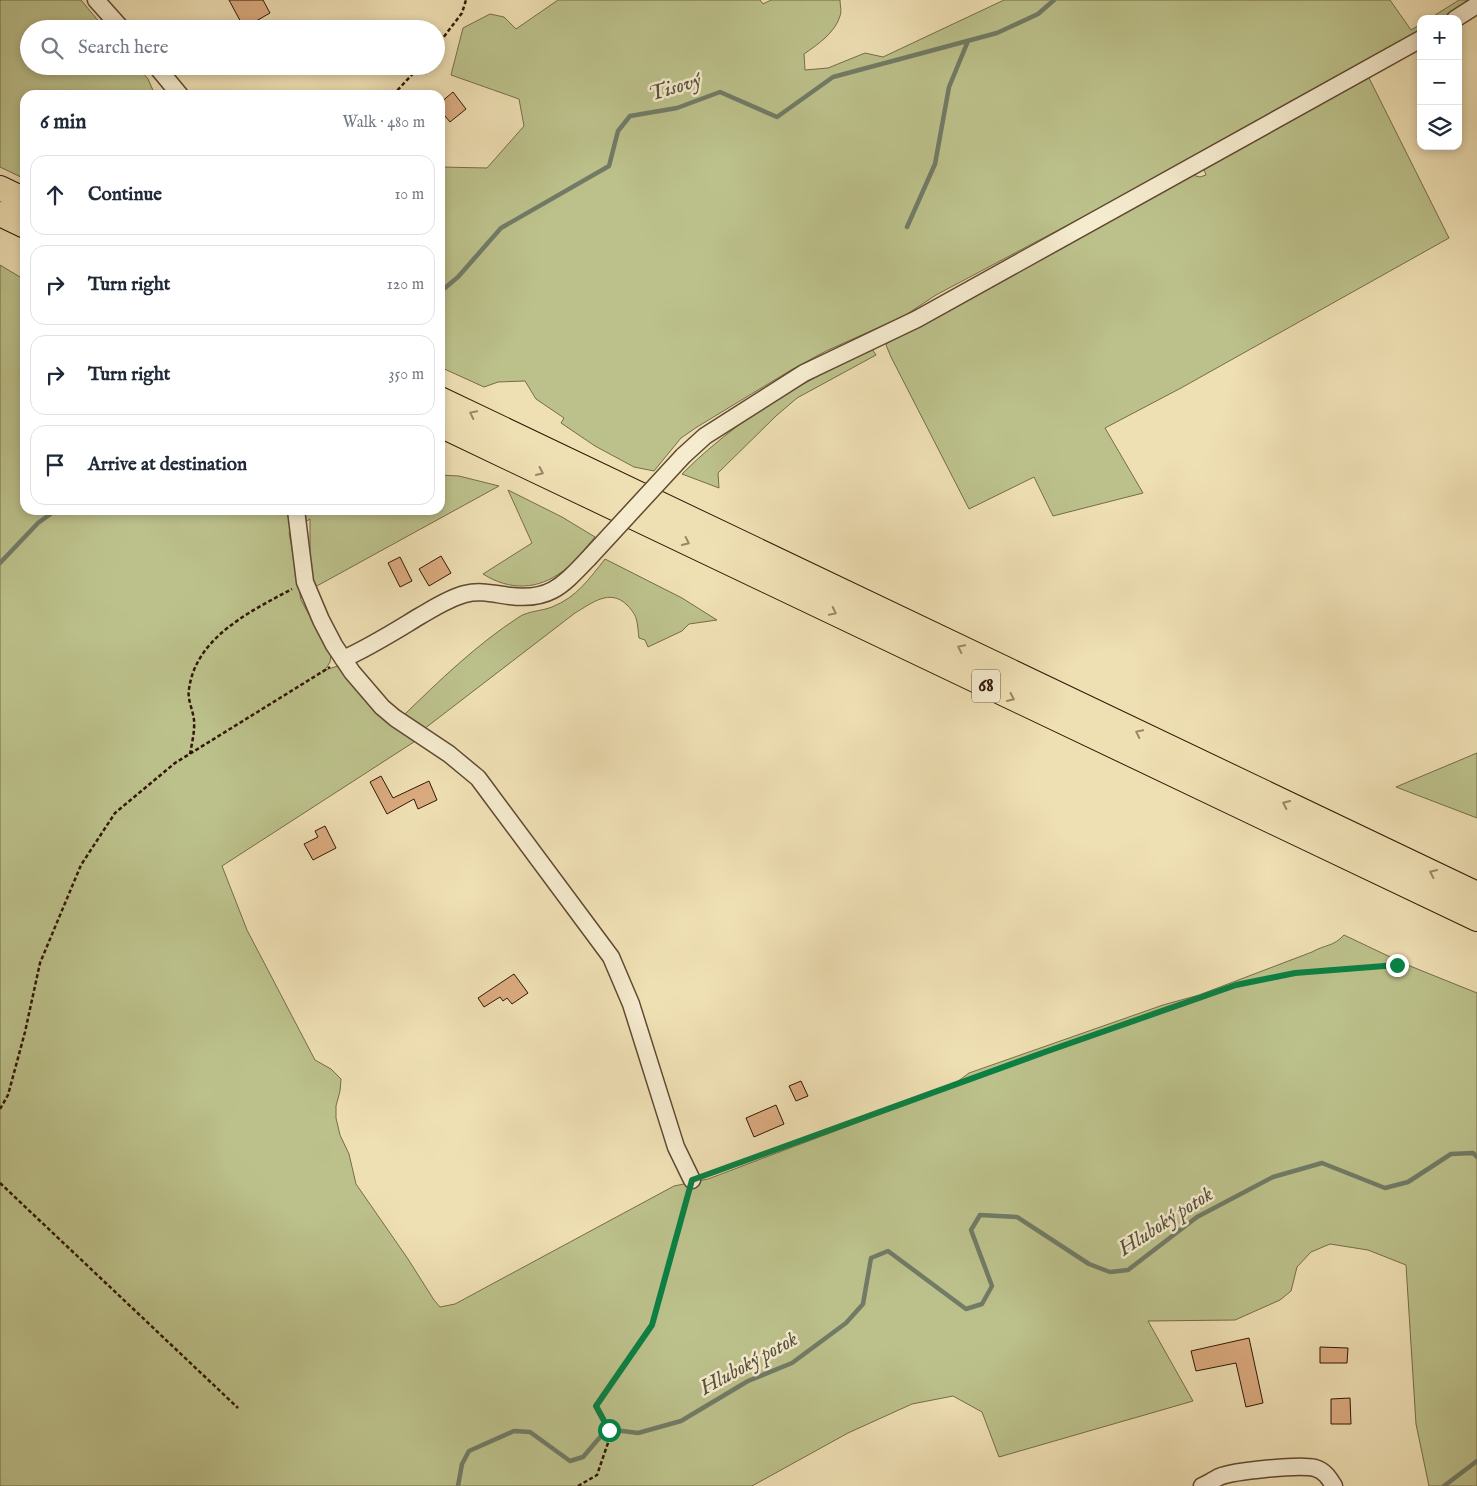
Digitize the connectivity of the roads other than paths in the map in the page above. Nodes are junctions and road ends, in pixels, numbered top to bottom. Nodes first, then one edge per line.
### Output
1 (96, 0) edge
2 (1477, 5) edge
3 (1462, 15) edge
4 (114, 20) edge
5 (1417, 41) edge
6 (163, 75) edge
7 (176, 90) edge
8 (0, 188) edge
9 (20, 198) edge
10 (0, 214) edge
11 (20, 224) edge
12 (445, 400) edge
13 (445, 427) edge
14 (297, 515) edge
15 (343, 659) junction
16 (1477, 894) edge
17 (1477, 919) edge
18 (692, 1180) road end
19 (1202, 1486) edge
20 (1334, 1486) edge

1 - 4 street
2 - 3 street
5 - 15 street, bridge
6 - 7 street
8 - 9 highway
10 - 11 highway
16 -> 12 highway, 68
13 -> 17 highway, 68
14 - 15 street
15 - 18 street
19 - 20 street

